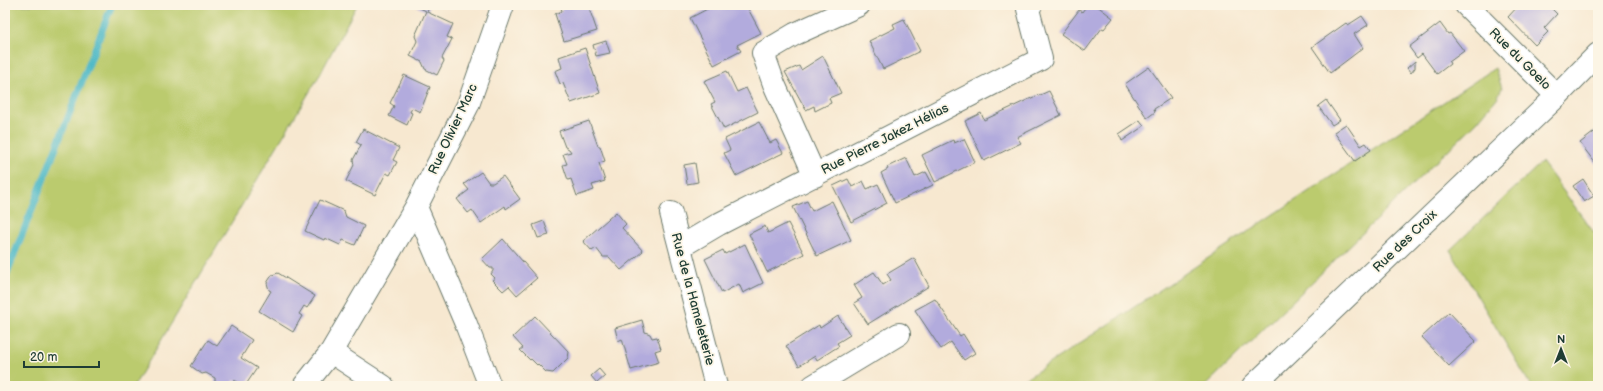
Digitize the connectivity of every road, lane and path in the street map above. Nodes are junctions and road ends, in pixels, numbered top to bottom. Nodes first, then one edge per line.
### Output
1 (503, 5) edge
2 (859, 5) edge
3 (1031, 5) edge
4 (1466, 5) edge
5 (1598, 54) edge
6 (1557, 96) junction
7 (815, 176) junction
8 (416, 207) junction
9 (671, 213) dead end
10 (680, 247) junction
11 (899, 334) dead end
12 (331, 352) junction
13 (304, 386) edge
14 (383, 386) edge
15 (490, 386) edge
16 (716, 386) edge
17 (813, 386) edge
18 (1253, 386) edge

1 - 8 street, Rue Olivier Marc
2 - 7 street
3 - 7 street, Rue Pierre Jakez Hélias
4 - 6 street, Rue du Goelo
5 - 6 street, Rue des Croix
6 - 18 street, Rue des Croix
7 - 10 street, Rue Pierre Jakez Hélias
8 - 12 street, Rue Olivier Marc
8 - 15 street
9 - 10 street, Rue de la Hameletterie
10 - 16 street, Rue de la Hameletterie
11 - 17 street
12 - 13 street, Rue Olivier Marc
12 - 14 street

